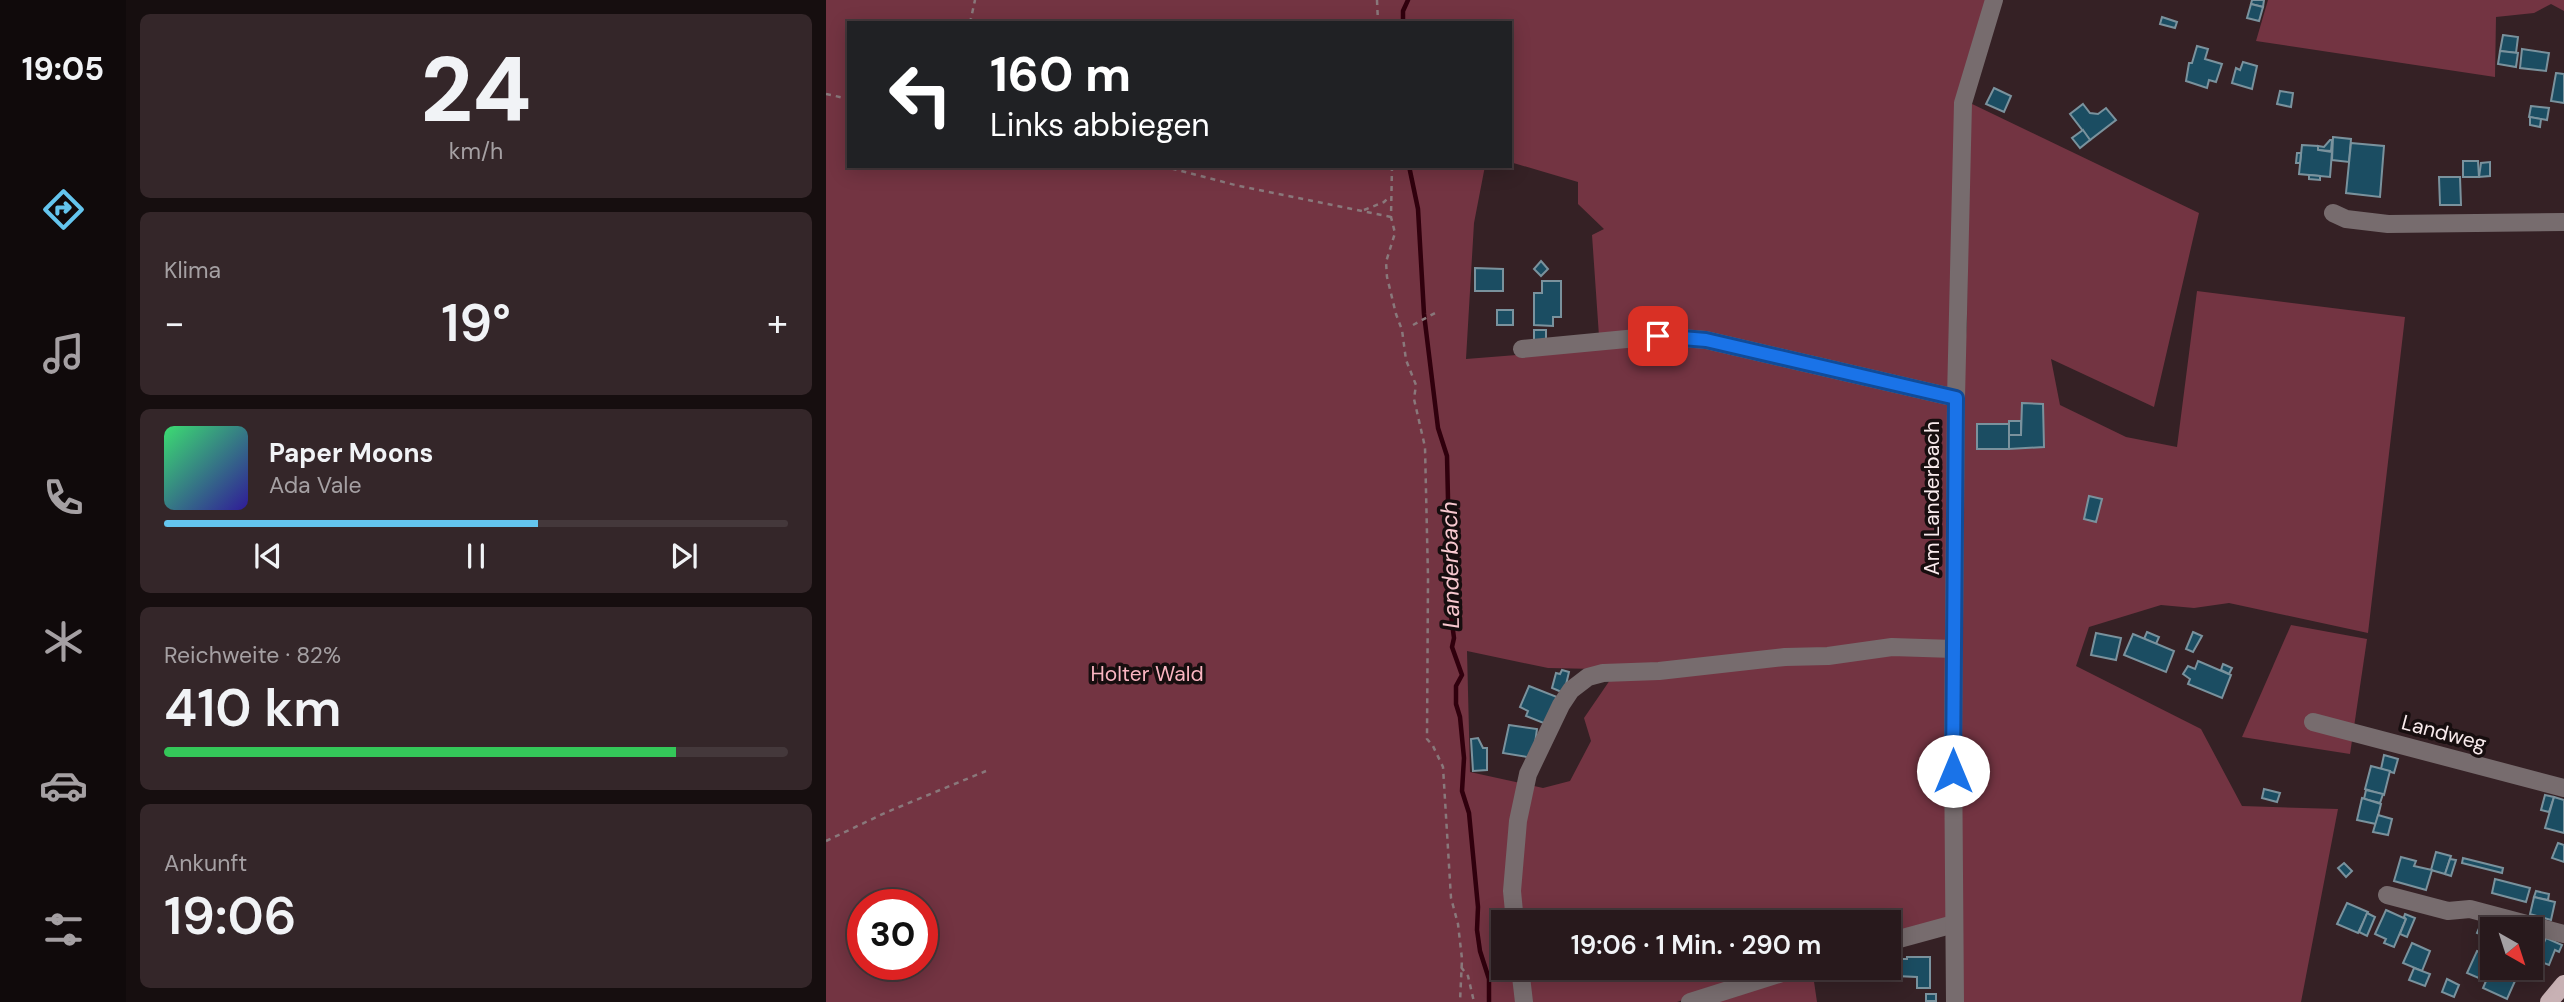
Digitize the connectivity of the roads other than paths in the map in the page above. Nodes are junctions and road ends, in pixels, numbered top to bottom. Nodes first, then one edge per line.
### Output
1 (1994, 0) edge
2 (2333, 214) dead end
3 (2564, 222) edge
4 (1522, 349) dead end
5 (1956, 398) junction
6 (1954, 649) junction
7 (2313, 722) dead end
8 (2564, 788) edge
9 (2387, 895) dead end
10 (1514, 910) edge
11 (1954, 924) junction
12 (2564, 934) edge
13 (1901, 938) edge
14 (1521, 980) edge
15 (1760, 980) edge
16 (2564, 984) edge
17 (1524, 1002) edge
18 (1690, 1002) edge
19 (1955, 1002) edge
20 (2549, 1002) edge

1 - 5 street, Am Landerbach
2 - 3 street
4 - 5 street
5 - 6 street, Am Landerbach
6 - 10 street
6 - 11 street, Am Landerbach
7 - 8 street, Landweg
9 - 12 street
11 - 13 street
11 - 19 street, Am Landerbach
14 - 17 street
15 - 18 street
16 - 20 main road

